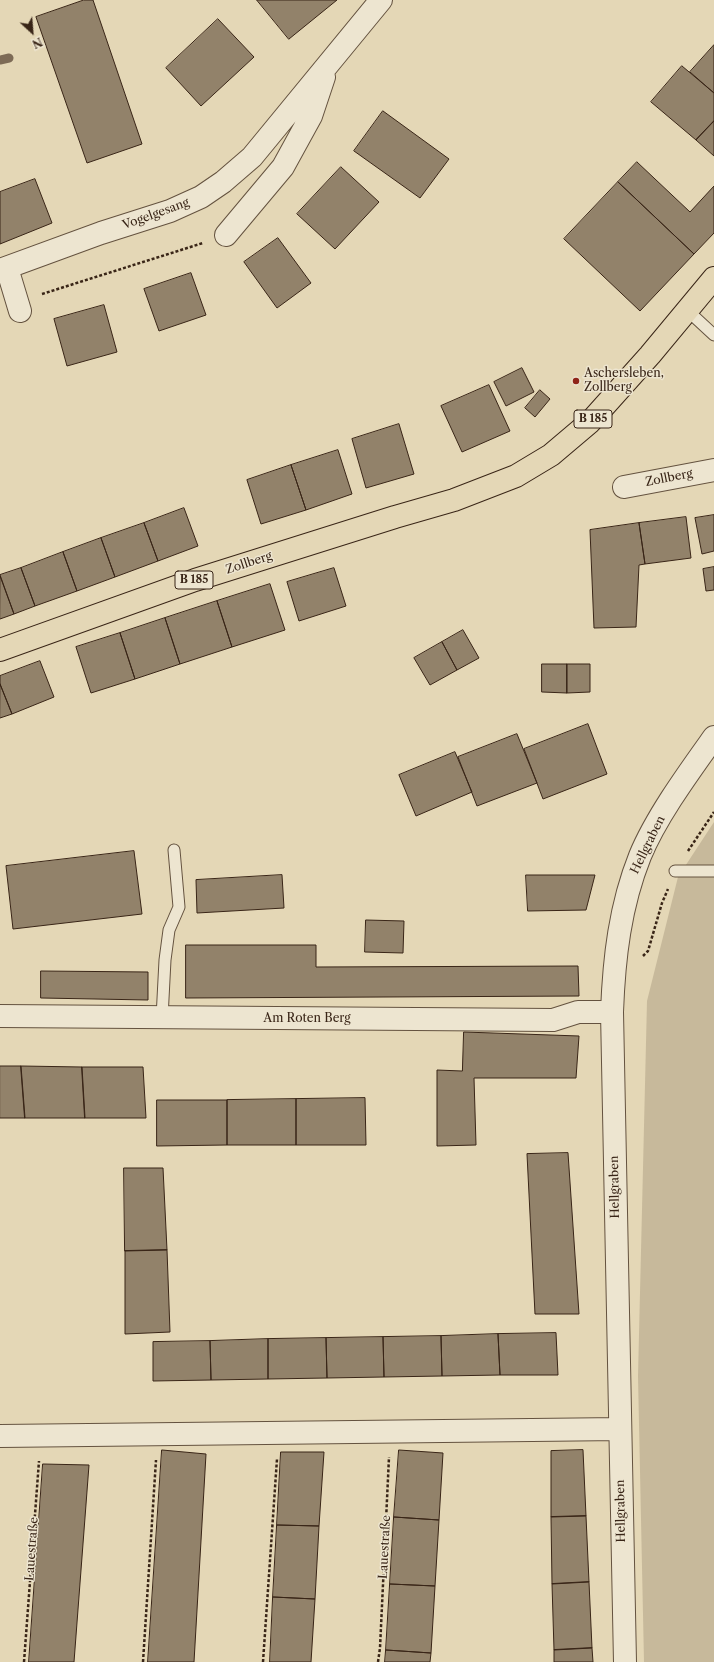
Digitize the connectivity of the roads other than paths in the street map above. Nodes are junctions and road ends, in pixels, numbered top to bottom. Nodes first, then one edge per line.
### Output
1 (381, 0) edge
2 (327, 66) junction
3 (226, 235) road end
4 (4, 269) edge
5 (714, 278) edge
6 (687, 310) junction
7 (20, 311) road end
8 (714, 335) edge
9 (714, 470) edge
10 (624, 487) dead end
11 (0, 650) edge
12 (714, 737) edge
13 (174, 850) dead end
14 (675, 871) road end
15 (714, 871) edge
16 (612, 1012) junction
17 (0, 1016) edge
18 (162, 1018) junction
19 (620, 1429) junction
20 (0, 1436) edge
21 (625, 1662) edge

1 - 2 street, Vogelgesang
2 - 3 street, Vogelgesang
2 - 4 street, Vogelgesang
4 - 7 street, Vogelgesang
5 - 6 main road, B 185
6 - 8 lane
6 - 11 main road, Zollberg / B 185
9 - 10 street, Zollberg
12 - 16 street, Hellgraben
13 - 18 lane
14 - 15 lane
16 - 18 street, Am Roten Berg
16 - 19 street, Hellgraben
17 - 18 street, Am Roten Berg
19 - 20 street
19 - 21 street, Hellgraben

